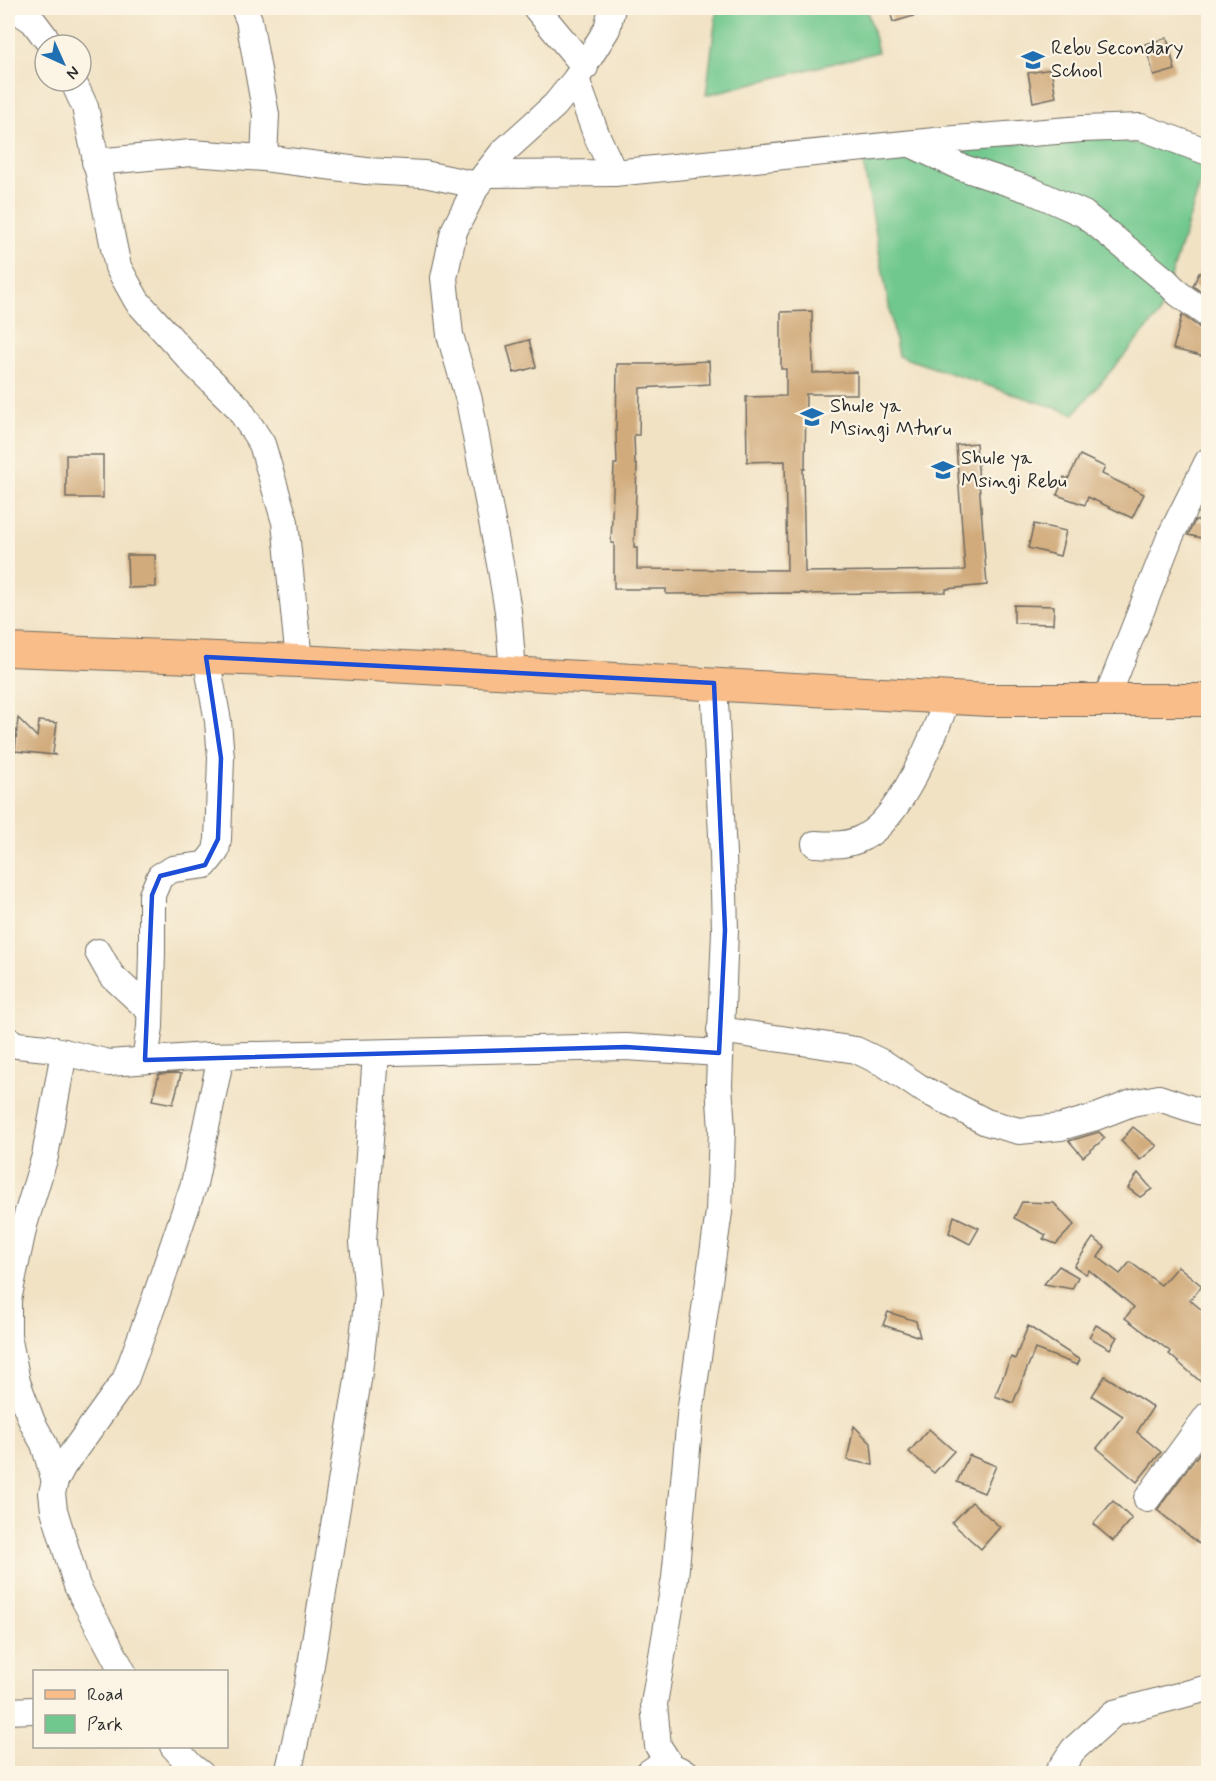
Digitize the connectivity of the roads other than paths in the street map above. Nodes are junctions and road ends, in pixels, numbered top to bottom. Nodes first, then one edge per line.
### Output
1 (14, 8) edge
2 (244, 8) edge
3 (536, 8) edge
4 (612, 8) edge
5 (42, 33) edge
6 (580, 73) junction
7 (78, 93) edge
8 (911, 144) junction
9 (1209, 152) edge
10 (264, 158) junction
11 (95, 162) junction
12 (614, 173) junction
13 (481, 180) junction
14 (1209, 315) edge
15 (1209, 461) edge
16 (8, 650) edge
17 (207, 657) junction
18 (298, 661) junction
19 (513, 672) junction
20 (714, 683) junction
21 (947, 698) junction
22 (1106, 700) junction
23 (1209, 700) edge
24 (815, 844) dead end
25 (98, 951) dead end
26 (150, 1011) junction
27 (8, 1040) edge
28 (720, 1042) junction
29 (64, 1052) junction
30 (376, 1053) junction
31 (221, 1056) junction
32 (145, 1060) junction
33 (1209, 1113) edge
34 (13, 1251) edge
35 (1209, 1415) edge
36 (55, 1481) junction
37 (1147, 1499) dead end
38 (122, 1670) edge
39 (1209, 1688) edge
40 (33, 1710) edge
41 (8, 1711) edge
42 (175, 1748) edge
43 (667, 1769) edge
44 (192, 1771) edge
45 (1065, 1772) edge
46 (288, 1773) edge

1 - 5 street
2 - 10 street
3 - 6 street
4 - 6 street
6 - 12 street
6 - 13 street
7 - 11 street
8 - 9 street
8 - 12 street
8 - 14 street
10 - 11 street
10 - 13 street
11 - 18 street
12 - 13 street
13 - 19 street
15 - 22 street
16 - 17 main road
17 - 18 main road
17 - 26 street
18 - 19 main road
19 - 20 main road
20 - 21 main road
20 - 28 street
21 - 22 main road
21 - 24 street
22 - 23 main road
25 - 26 street
26 - 32 street
27 - 29 street
28 - 30 street
28 - 33 street
28 - 43 street
29 - 32 street
29 - 34 street
30 - 31 street
30 - 46 street
31 - 32 street
31 - 36 street
34 - 36 street
35 - 37 street
36 - 38 street
39 - 45 street
40 - 41 street
42 - 44 street

